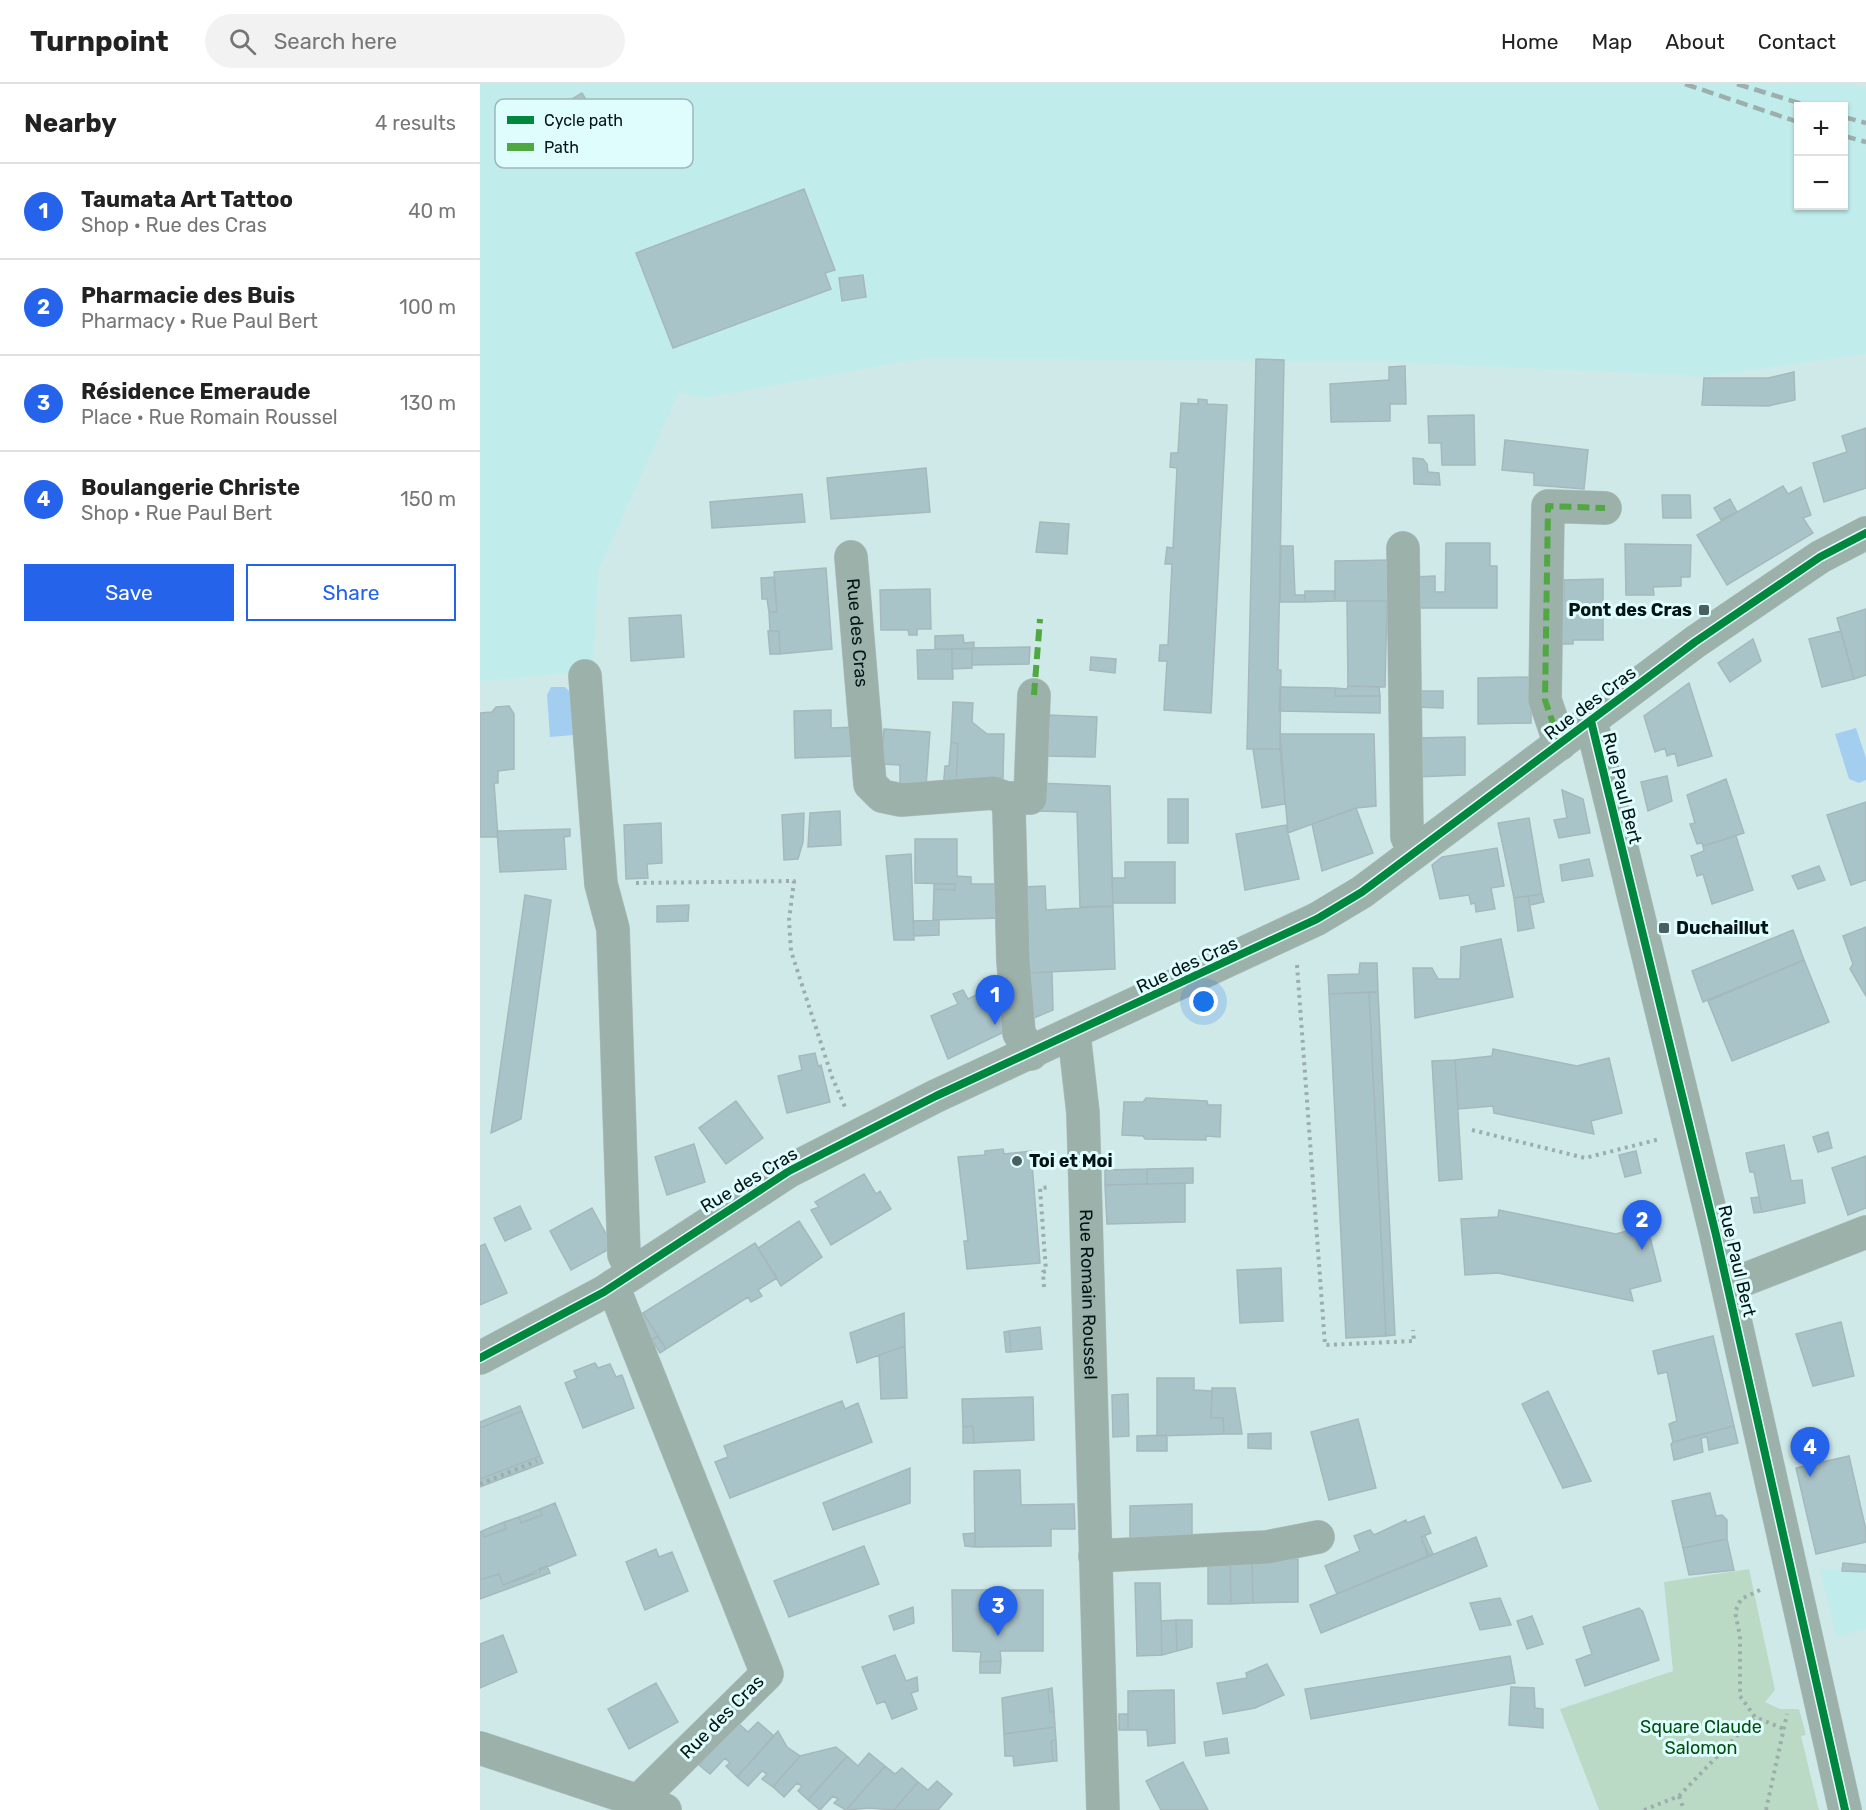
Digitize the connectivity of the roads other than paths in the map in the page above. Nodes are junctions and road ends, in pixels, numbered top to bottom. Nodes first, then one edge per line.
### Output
1 (1605, 508) dead end
2 (1866, 533) edge
3 (1403, 548) dead end
4 (851, 558) dead end
5 (585, 676) dead end
6 (1034, 694) dead end
7 (1591, 720) junction
8 (1560, 744) junction
9 (1006, 798) junction
10 (1415, 851) junction
11 (1074, 1034) junction
12 (1030, 1054) junction
13 (1866, 1232) edge
14 (623, 1280) junction
15 (1728, 1286) junction
16 (480, 1358) edge
17 (1318, 1537) dead end
18 (1095, 1556) junction
19 (480, 1748) edge
20 (644, 1807) edge
21 (1102, 1810) edge
22 (1845, 1810) edge

1 - 8 street, Rue des Cras
2 - 7 street, Rue des Cras
3 - 10 street
4 - 9 street, Rue des Cras
5 - 14 street, Rue des Cras
6 - 9 street, Rue des Cras
7 - 8 street, Rue des Cras
7 - 15 street, Rue Paul Bert
8 - 10 street, Rue des Cras
9 - 12 street
10 - 11 street, Rue des Cras
11 - 12 street, Rue des Cras
11 - 18 street, Rue Romain Roussel
12 - 14 street, Rue des Cras
13 - 15 street
14 - 16 street, Rue des Cras
14 - 20 street, Rue des Cras
15 - 22 street, Rue Paul Bert
17 - 18 street
18 - 21 street, Rue Romain Roussel
19 - 20 street

